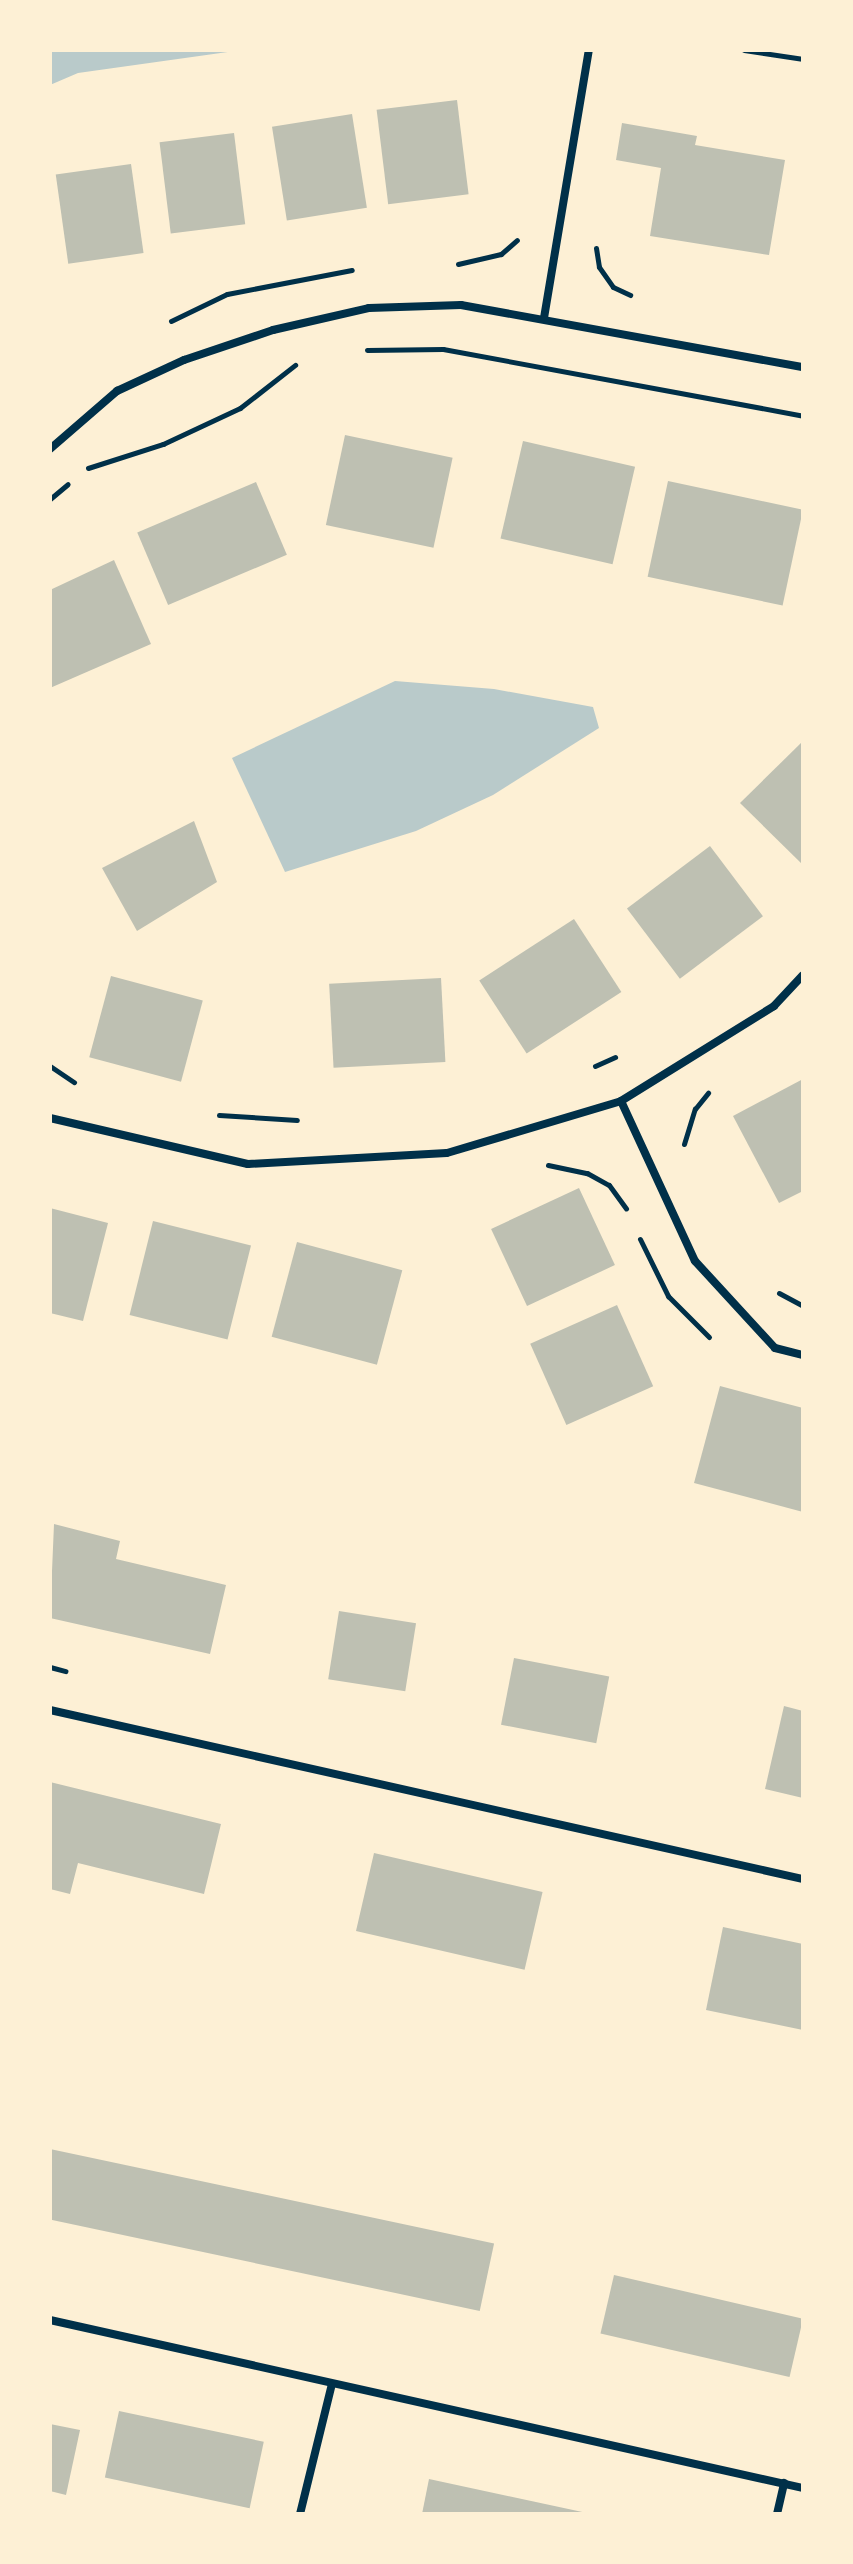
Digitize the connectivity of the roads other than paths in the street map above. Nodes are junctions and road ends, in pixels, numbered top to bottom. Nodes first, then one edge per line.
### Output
1 (589, 50) edge
2 (544, 318) junction
3 (803, 367) edge
4 (50, 449) edge
5 (803, 975) edge
6 (621, 1101) junction
7 (50, 1118) edge
8 (803, 1355) edge
9 (50, 1710) edge
10 (803, 1879) edge
11 (50, 2320) edge
12 (332, 2384) junction
13 (784, 2483) junction
14 (803, 2488) edge
15 (300, 2514) edge
16 (777, 2514) edge

1 - 2 street
2 - 3 street
2 - 4 street
5 - 6 street
6 - 7 street
6 - 8 street
9 - 10 street
11 - 12 street
12 - 13 street
12 - 15 street
13 - 14 street
13 - 16 street

